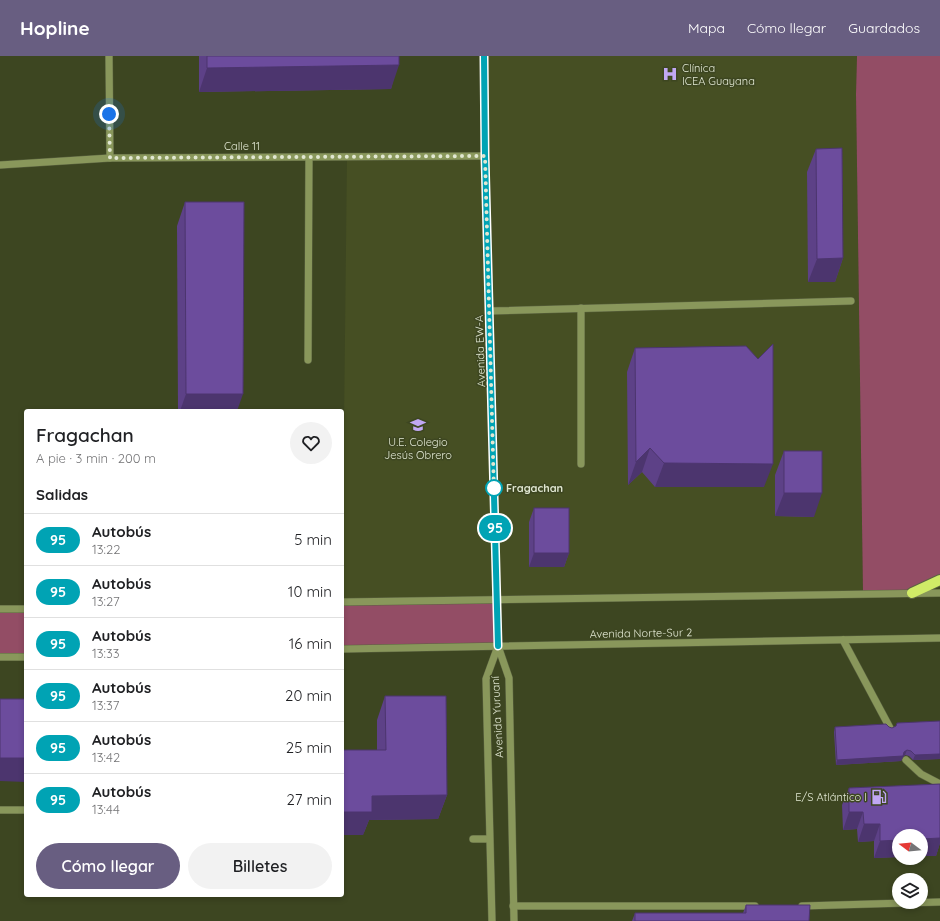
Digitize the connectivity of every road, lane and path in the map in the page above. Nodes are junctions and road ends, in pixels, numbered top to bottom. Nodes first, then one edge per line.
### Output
1 (109, 56) edge
2 (484, 56) edge
3 (485, 156) junction
4 (309, 157) junction
5 (110, 158) junction
6 (0, 164) edge
7 (851, 301) dead end
8 (581, 308) junction
9 (489, 311) junction
10 (308, 360) dead end
11 (581, 464) dead end
12 (940, 580) edge
13 (912, 593) junction
14 (940, 593) edge
15 (497, 599) junction
16 (344, 602) edge
17 (0, 609) edge
18 (24, 609) edge
19 (940, 638) edge
20 (843, 640) junction
21 (498, 646) junction
22 (344, 649) edge
23 (24, 656) edge
24 (0, 657) edge
25 (890, 728) edge
26 (906, 760) dead end
27 (940, 784) edge
28 (0, 810) edge
29 (24, 810) edge
30 (473, 839) dead end
31 (489, 839) junction
32 (940, 902) edge
33 (513, 906) junction
34 (764, 906) edge
35 (795, 906) edge
36 (492, 921) edge
37 (514, 921) edge

1 - 5 street
2 - 3 street, Avenida EW-A
3 - 4 street, Calle 11
3 - 9 street, Avenida EW-A
4 - 5 street, Calle 11
4 - 10 street
5 - 6 street, Calle 11
7 - 8 street
8 - 9 street
8 - 11 street
9 - 15 street, Avenida EW-A
12 - 13 main road
13 - 14 street
13 - 15 street
15 - 16 street
15 - 21 street, Avenida EW-A
17 - 18 street
19 - 20 street, Avenida Norte-Sur 2
20 - 21 street, Avenida Norte-Sur 2
20 - 25 street
21 - 22 street, Avenida Norte-Sur 2
21 - 31 street, Avenida Yuruaní
21 - 33 street, Avenida Yuruaní
23 - 24 street
26 - 27 street
28 - 29 street
30 - 31 street
31 - 36 street, Avenida Yuruaní
32 - 35 street
33 - 34 street
33 - 37 street, Avenida Yuruaní

